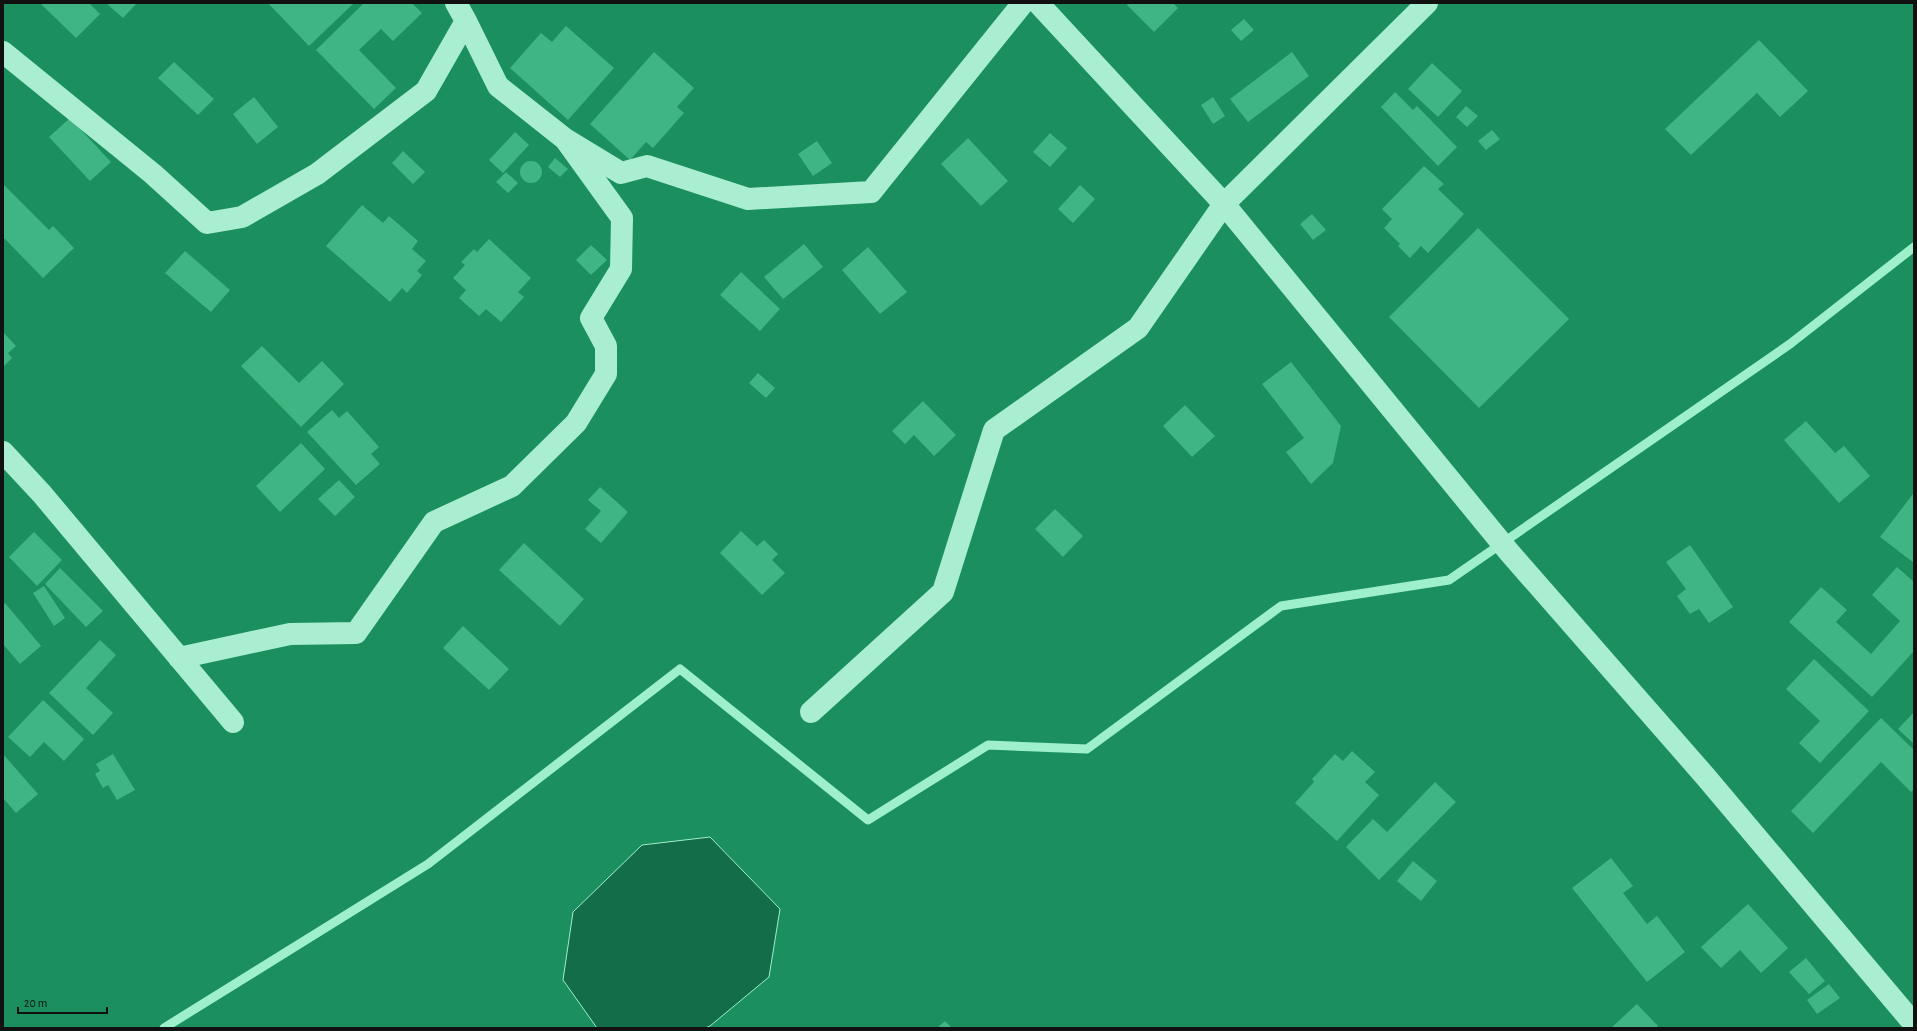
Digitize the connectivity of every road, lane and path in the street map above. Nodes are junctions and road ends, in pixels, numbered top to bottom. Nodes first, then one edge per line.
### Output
1 (1023, 3) edge
2 (1038, 3) edge
3 (1427, 3) edge
4 (461, 12) edge
5 (3, 52) edge
6 (564, 139) junction
7 (1224, 204) junction
8 (3, 452) edge
9 (179, 658) junction
10 (811, 712) dead end
11 (233, 722) dead end
12 (1914, 1024) edge

1 - 6 street
2 - 7 street
3 - 7 street
4 - 5 street
4 - 6 street
6 - 9 street
7 - 10 street
7 - 12 street
8 - 9 street
9 - 11 street

